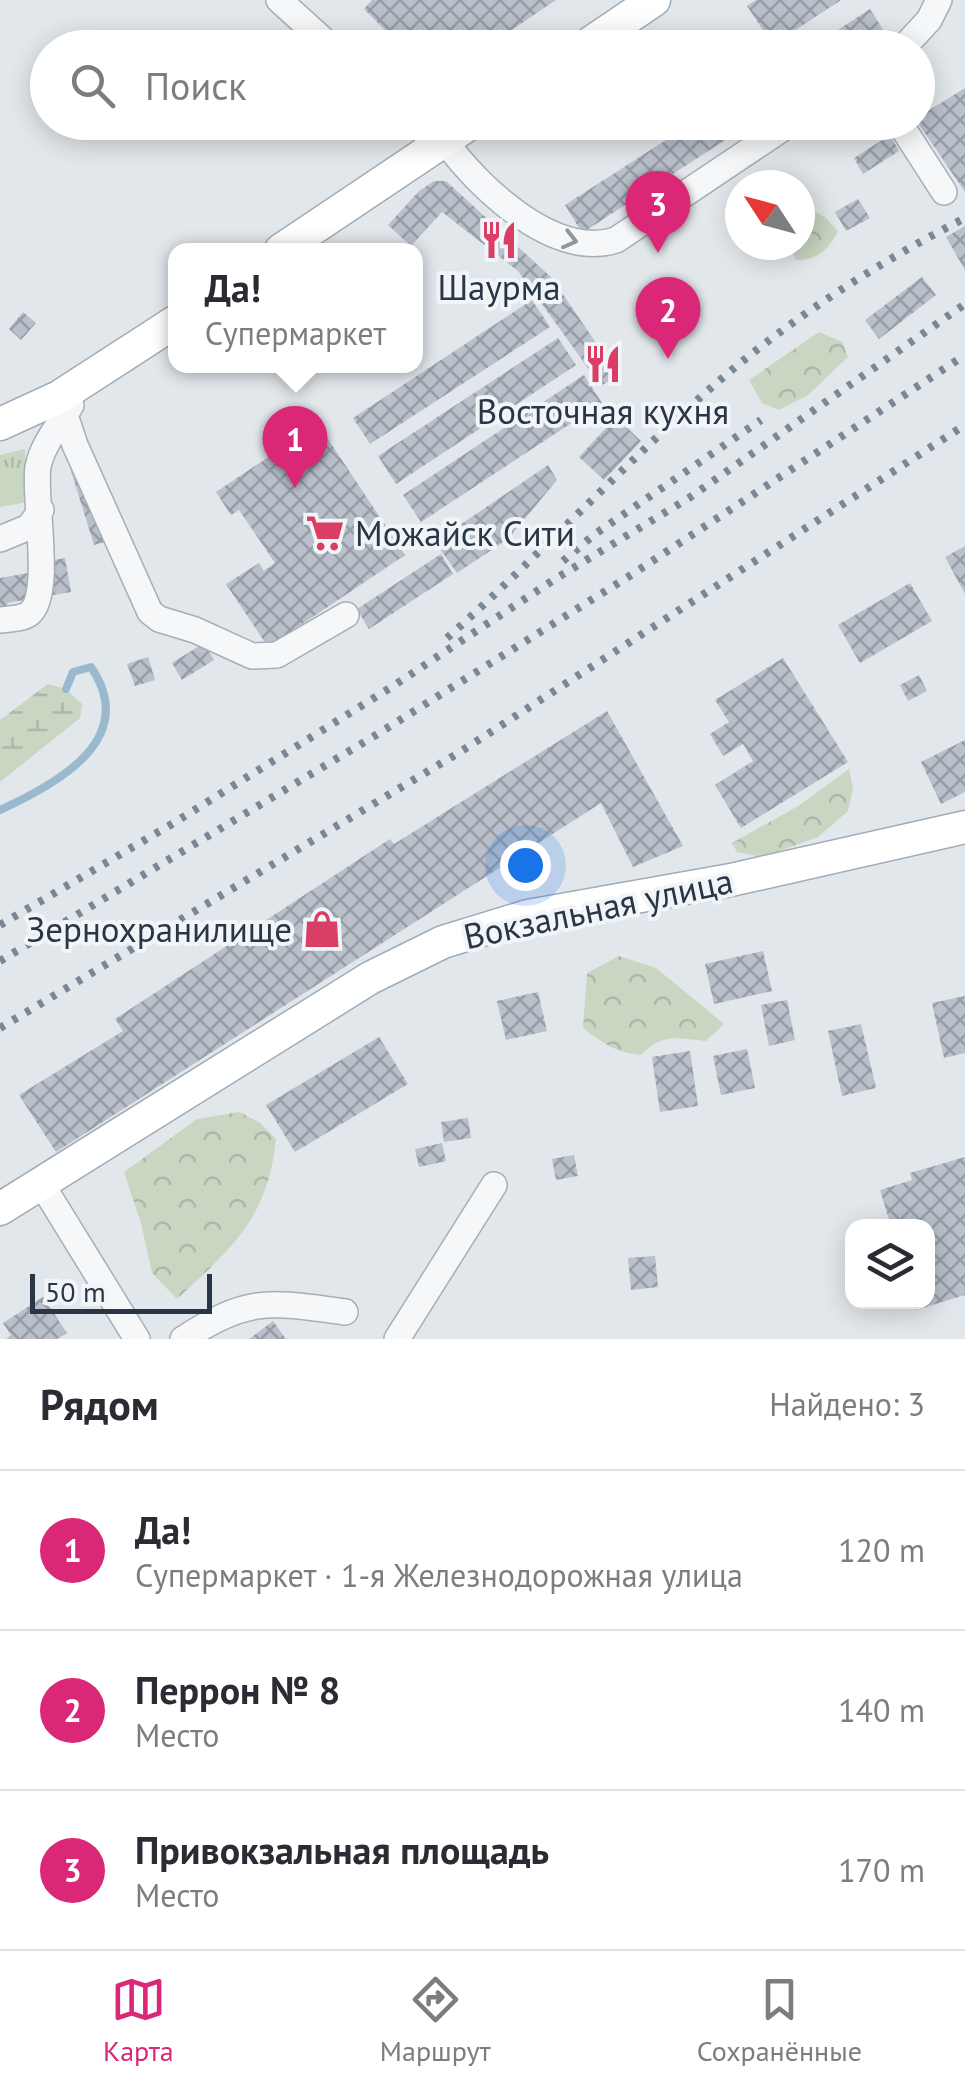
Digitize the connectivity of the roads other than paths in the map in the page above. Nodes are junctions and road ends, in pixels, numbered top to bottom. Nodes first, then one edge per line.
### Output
1 (279, 0) edge
2 (654, 0) edge
3 (939, 0) edge
4 (312, 30) edge
5 (609, 30) edge
6 (920, 30) edge
7 (432, 140) edge
8 (448, 140) edge
9 (765, 140) edge
10 (910, 140) edge
11 (944, 192) dead end
12 (292, 243) edge
13 (168, 327) edge
14 (63, 405) junction
15 (0, 424) edge
16 (40, 510) junction
17 (0, 539) edge
18 (346, 615) dead end
19 (0, 620) edge
20 (965, 827) edge
21 (41, 1183) junction
22 (494, 1185) dead end
23 (0, 1209) edge
24 (345, 1312) dead end
25 (137, 1339) edge
26 (183, 1339) edge
27 (397, 1339) edge

1 - 4 street
2 - 5 main road
3 - 6 street
7 - 12 main road
8 -> 9 street
10 - 11 street
13 - 14 main road
14 - 15 main road
14 - 16 street
14 - 18 street
16 - 17 street
16 - 19 street
20 - 21 main road, Вокзальная улица
21 - 23 main road, Вокзальная улица
21 - 25 street
22 - 27 street
24 - 26 street

